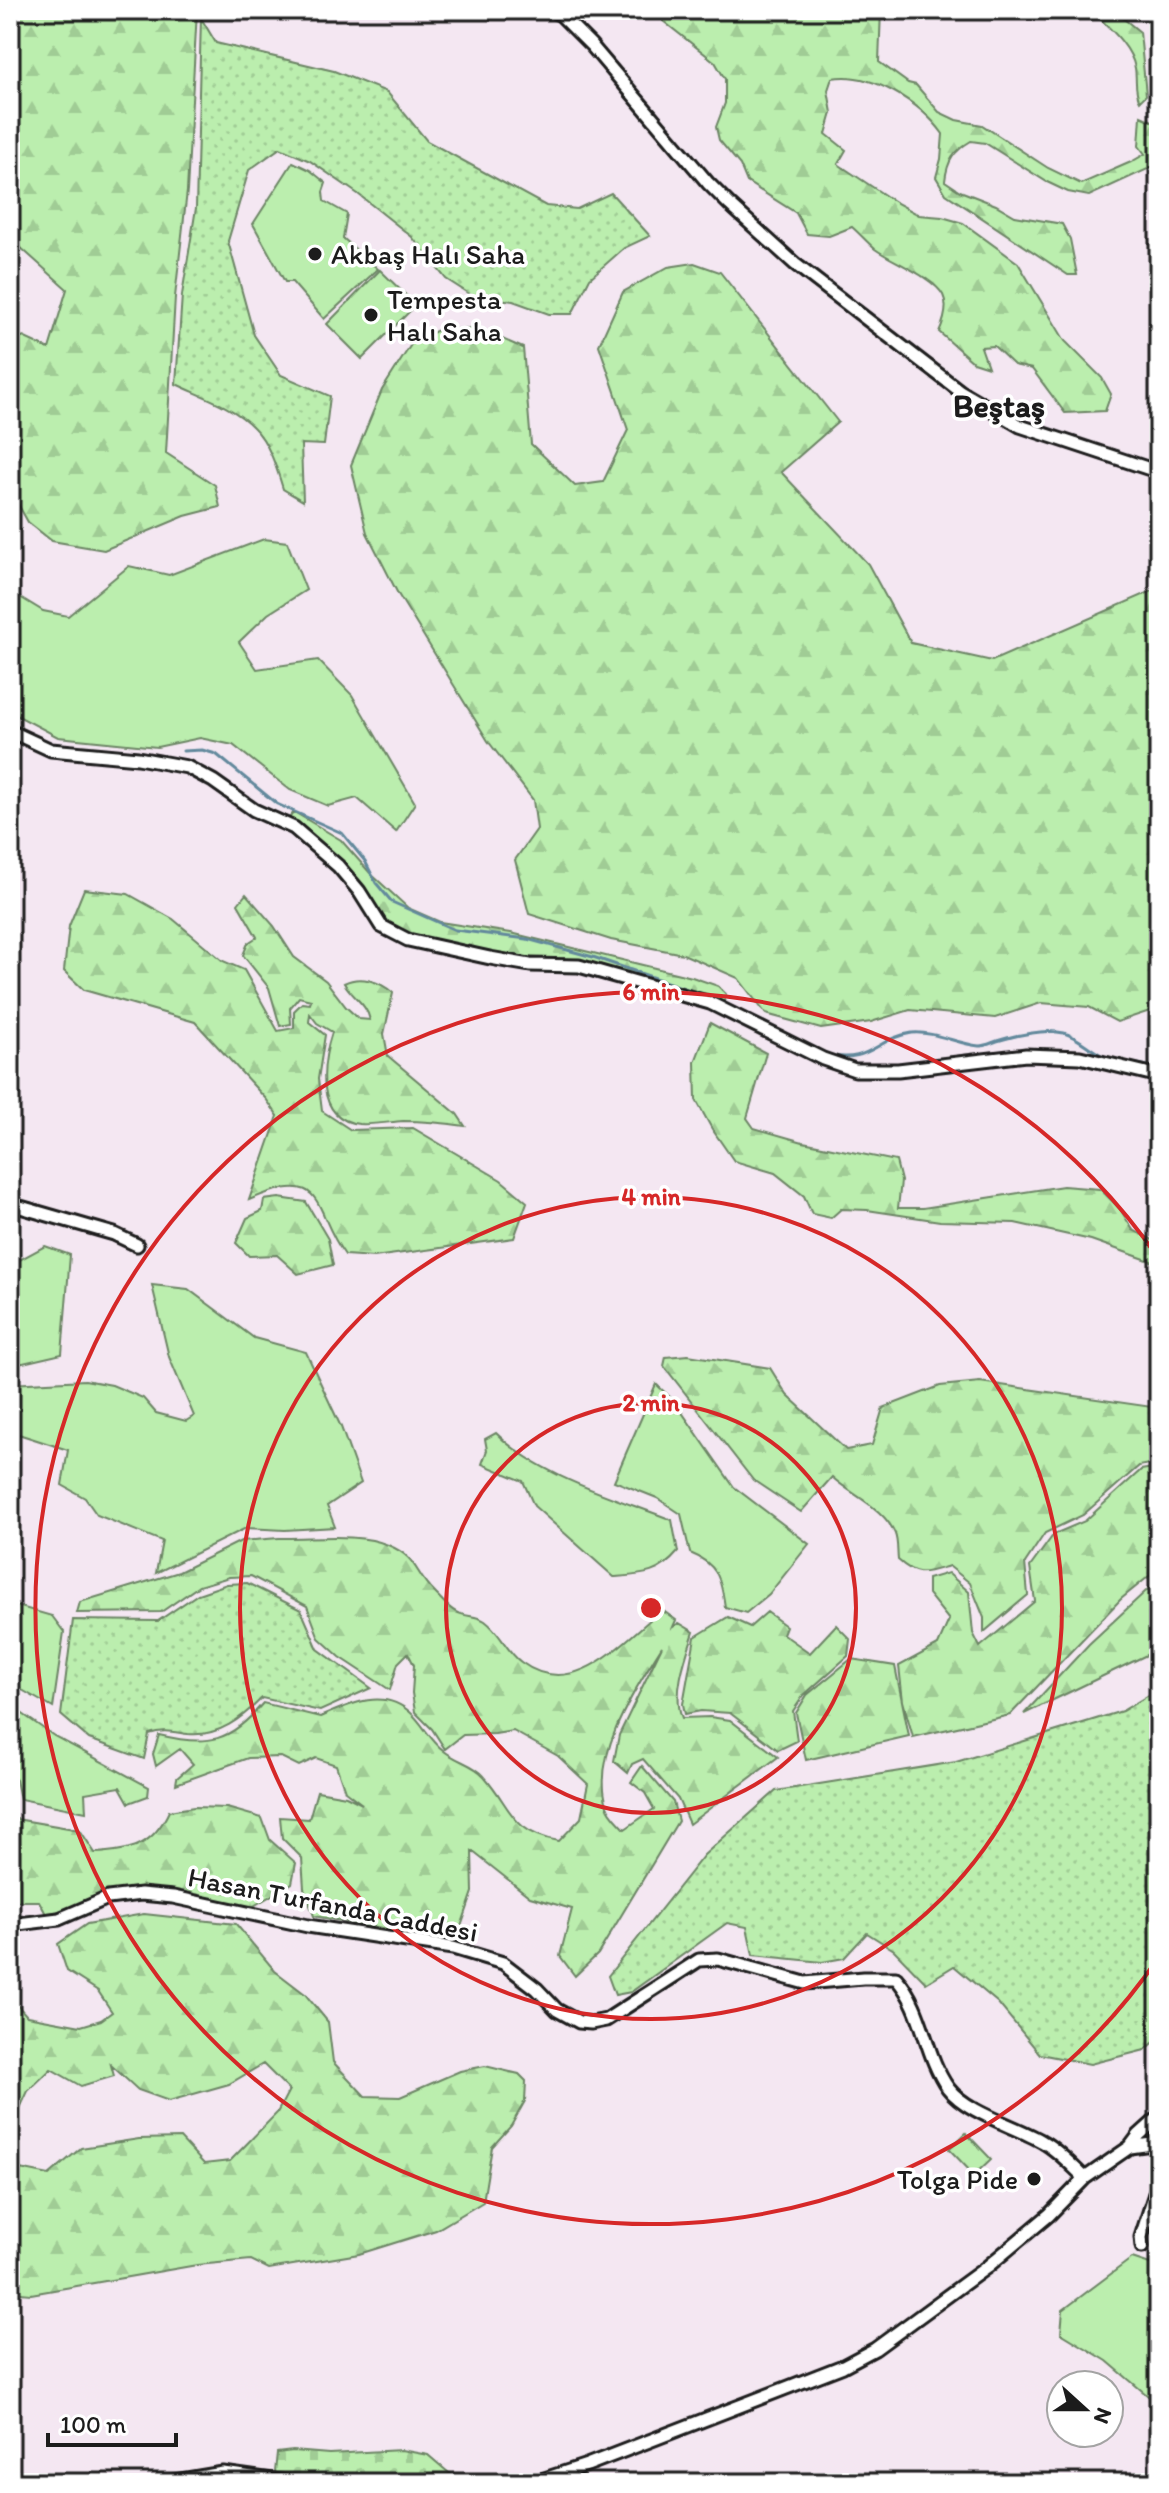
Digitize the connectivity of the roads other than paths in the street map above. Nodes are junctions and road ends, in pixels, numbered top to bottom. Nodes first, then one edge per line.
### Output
1 (551, 10) edge
2 (1159, 472) edge
3 (10, 731) edge
4 (1159, 1076) edge
5 (10, 1204) edge
6 (137, 1245) dead end
7 (10, 1925) edge
8 (1159, 2117) edge
9 (1159, 2143) edge
10 (1130, 2147) junction
11 (1085, 2178) junction
12 (1159, 2181) edge
13 (1142, 2247) dead end
14 (163, 2483) edge
15 (294, 2483) edge
16 (532, 2483) edge

1 - 2 street
3 - 4 street
5 - 6 street
7 - 11 street, Hasan Turfanda Caddesi
8 - 10 street
9 - 10 street
10 - 11 street
11 - 16 street
12 - 13 street
14 - 15 street

